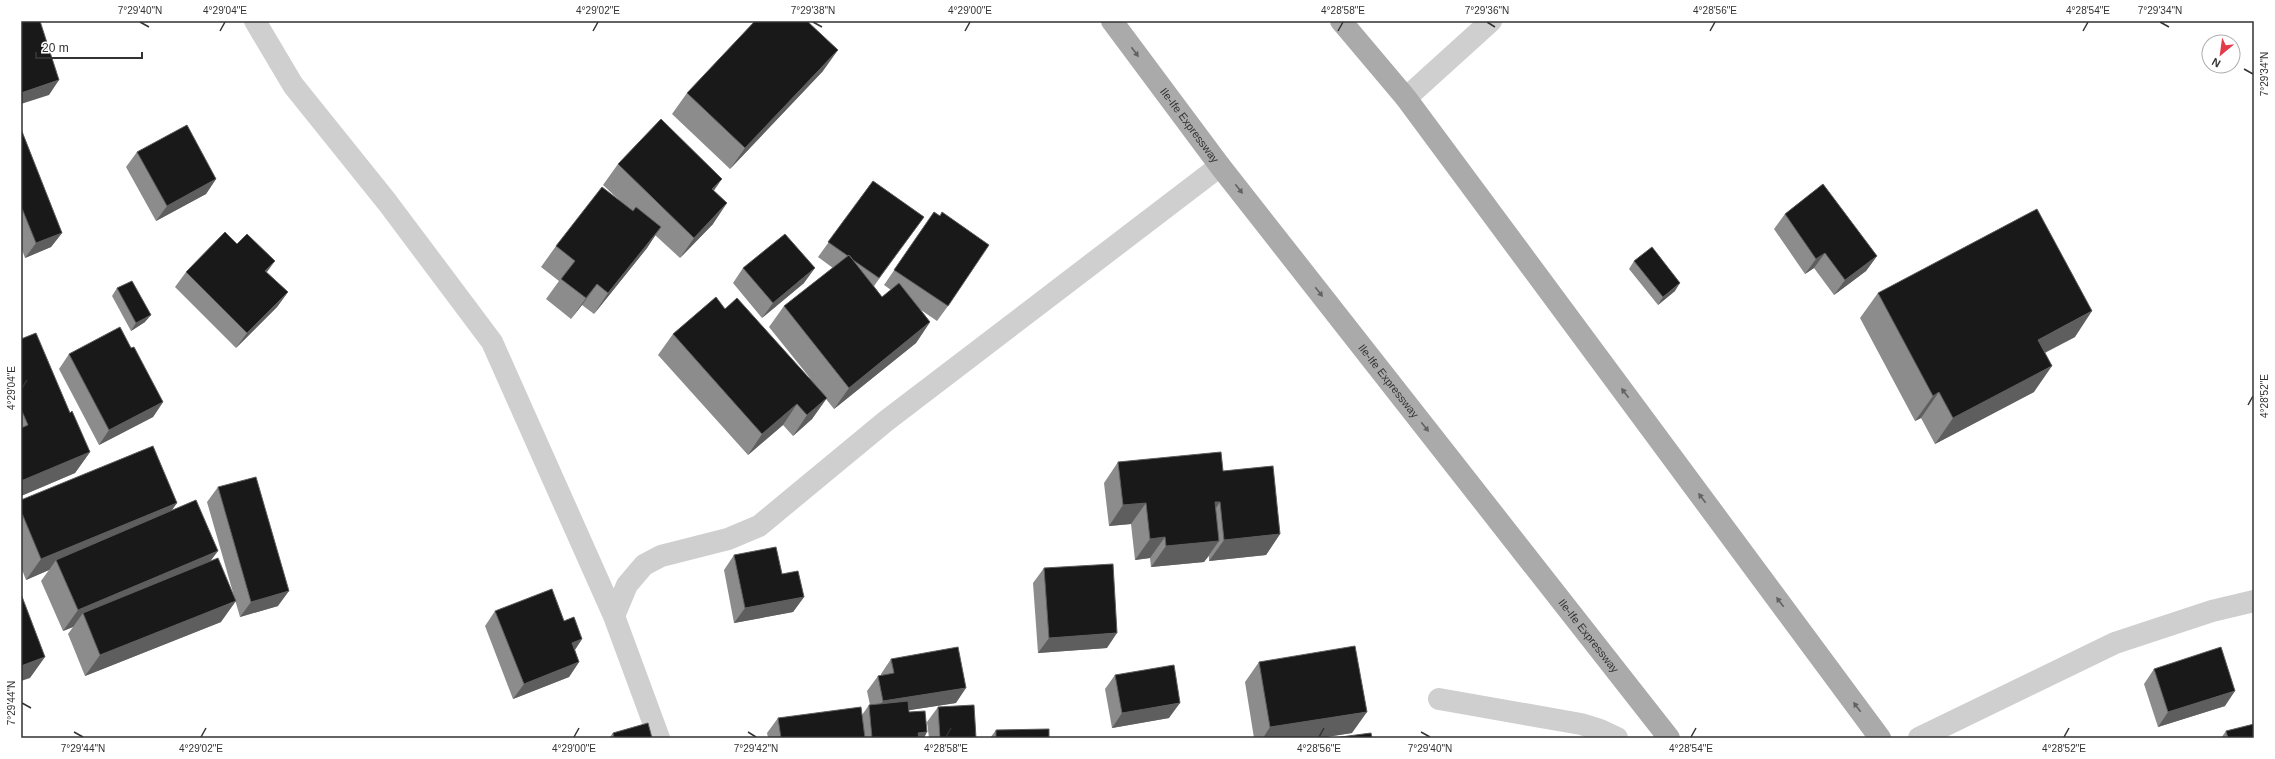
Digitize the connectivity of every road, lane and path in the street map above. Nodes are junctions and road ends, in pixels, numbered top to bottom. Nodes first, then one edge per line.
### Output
1 (255, 21) edge
2 (1112, 21) edge
3 (1341, 21) edge
4 (1491, 21) edge
5 (1406, 98) junction
6 (1220, 166) junction
7 (2254, 601) edge
8 (614, 616) junction
9 (1439, 700) dead end
10 (659, 738) edge
11 (1617, 738) edge
12 (1669, 738) edge
13 (1880, 738) edge
14 (1919, 738) edge

1 - 8 street
2 -> 6 main road, Ile-Ife Expressway
3 - 5 main road
4 - 5 street
13 -> 5 main road
6 - 8 street
6 -> 12 main road, Ile-Ife Expressway
7 - 14 street
8 - 10 street
9 - 11 street

